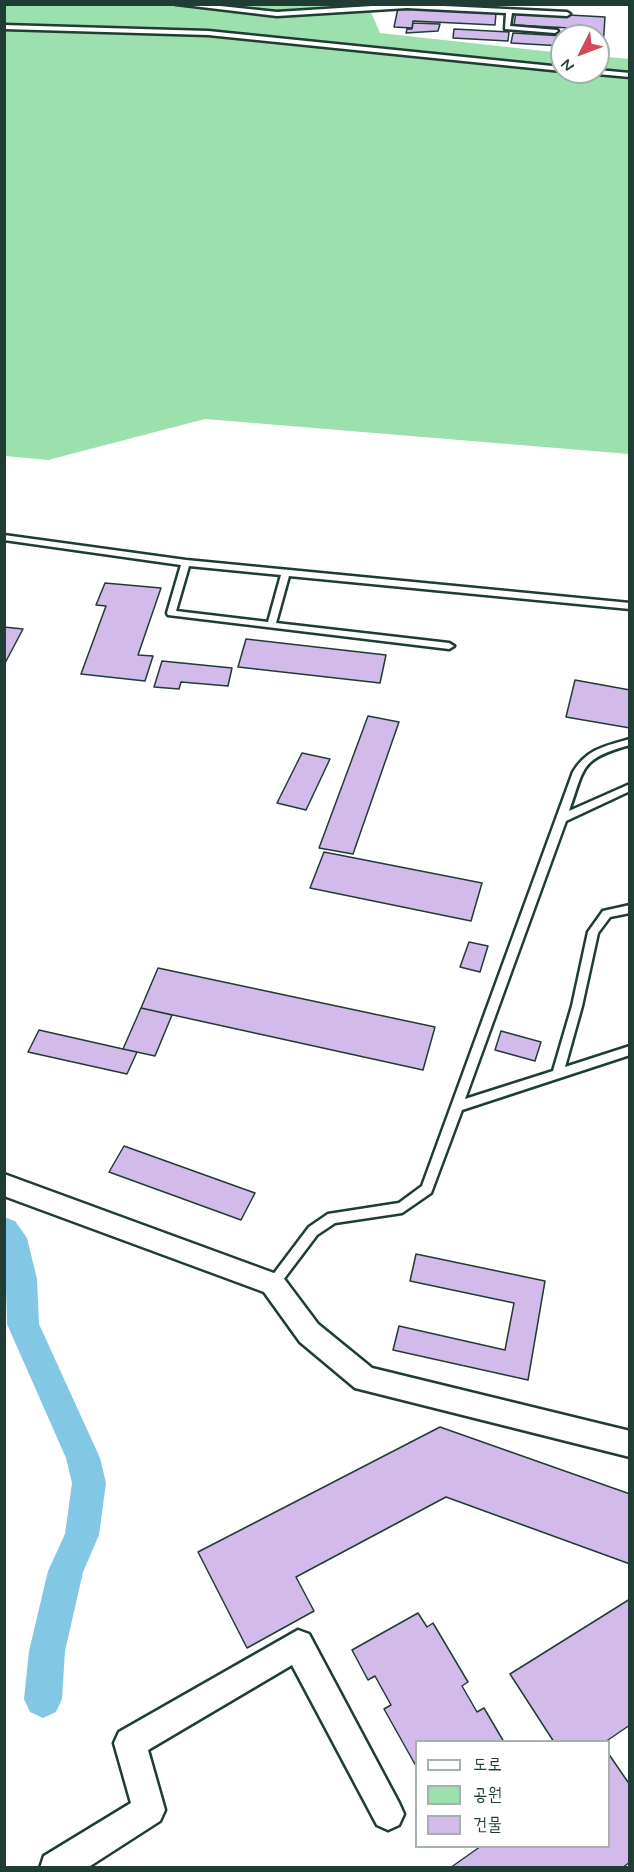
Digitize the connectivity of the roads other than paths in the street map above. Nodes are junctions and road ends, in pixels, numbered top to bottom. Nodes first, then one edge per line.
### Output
1 (180, 4) edge
2 (509, 11) junction
3 (567, 14) dead end
4 (4, 27) edge
5 (550, 31) edge
6 (550, 68) edge
7 (610, 73) edge
8 (630, 75) edge
9 (4, 537) edge
10 (186, 562) junction
11 (286, 572) junction
12 (630, 606) edge
13 (271, 625) junction
14 (449, 646) dead end
15 (630, 742) edge
16 (630, 787) edge
17 (560, 820) junction
18 (630, 909) edge
19 (630, 1050) edge
20 (558, 1073) junction
21 (459, 1106) junction
22 (4, 1185) edge
23 (273, 1284) junction
24 (630, 1444) edge
25 (388, 1814) dead end
26 (57, 1868) edge

1 - 2 lane
2 - 3 lane
2 - 5 lane
4 - 6 lane
7 - 8 lane
9 - 10 lane
10 - 11 lane
10 - 13 lane
11 - 12 lane
11 - 13 lane
13 - 14 lane
15 - 17 lane
16 - 17 lane
17 - 21 lane
18 - 20 lane
19 - 20 lane
20 - 21 lane
21 - 23 lane
22 - 23 street
23 - 24 street
25 - 26 street

